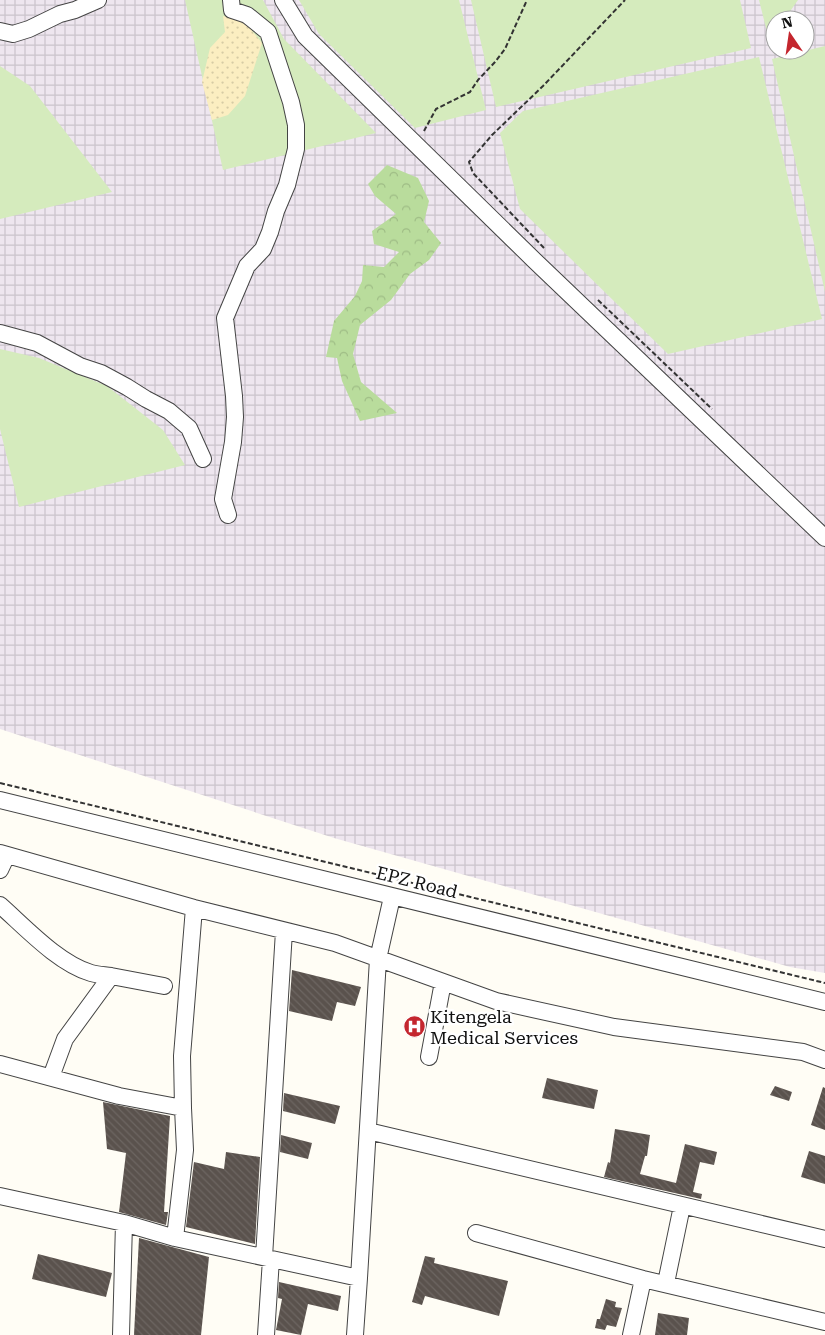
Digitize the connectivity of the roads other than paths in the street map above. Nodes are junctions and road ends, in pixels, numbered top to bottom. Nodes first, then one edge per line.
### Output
1 (98, 0) edge
2 (231, 0) edge
3 (284, 0) edge
4 (0, 31) edge
5 (0, 333) edge
6 (203, 459) dead end
7 (228, 515) dead end
8 (825, 538) edge
9 (0, 800) edge
10 (4, 854) edge
11 (0, 870) edge
12 (392, 897) junction
13 (0, 905) edge
14 (194, 908) junction
15 (284, 931) junction
16 (378, 959) junction
17 (111, 976) junction
18 (443, 982) junction
19 (164, 986) dead end
20 (825, 1002) edge
21 (429, 1057) dead end
22 (825, 1060) edge
23 (0, 1064) edge
24 (51, 1077) junction
25 (183, 1108) junction
26 (368, 1131) junction
27 (0, 1196) edge
28 (682, 1206) junction
29 (124, 1223) junction
30 (476, 1233) dead end
31 (175, 1238) junction
32 (825, 1239) edge
33 (268, 1258) junction
34 (359, 1278) junction
35 (643, 1279) junction
36 (666, 1283) junction
37 (825, 1322) edge
38 (121, 1335) edge
39 (266, 1335) edge
40 (355, 1335) edge
41 (631, 1335) edge

1 - 4 street
2 - 7 street
3 - 8 street
5 - 6 street
9 - 12 street, EPZ Road
10 - 11 street
10 - 14 street
12 - 16 street
12 - 20 street, EPZ Road
13 - 17 street
14 - 15 street
14 - 25 street
15 - 16 street
15 - 33 street
16 - 18 street
16 - 26 street
17 - 19 street
17 - 24 street
18 - 21 street
18 - 22 street
23 - 24 street
24 - 25 street
25 - 31 street
26 - 28 street
26 - 34 street
27 - 29 street
28 - 32 street
28 - 36 street
29 - 31 street
29 - 38 street
30 - 35 street
31 - 33 street
33 - 34 street
33 - 39 street
34 - 40 street
35 - 36 street
35 - 41 street
36 - 37 street

